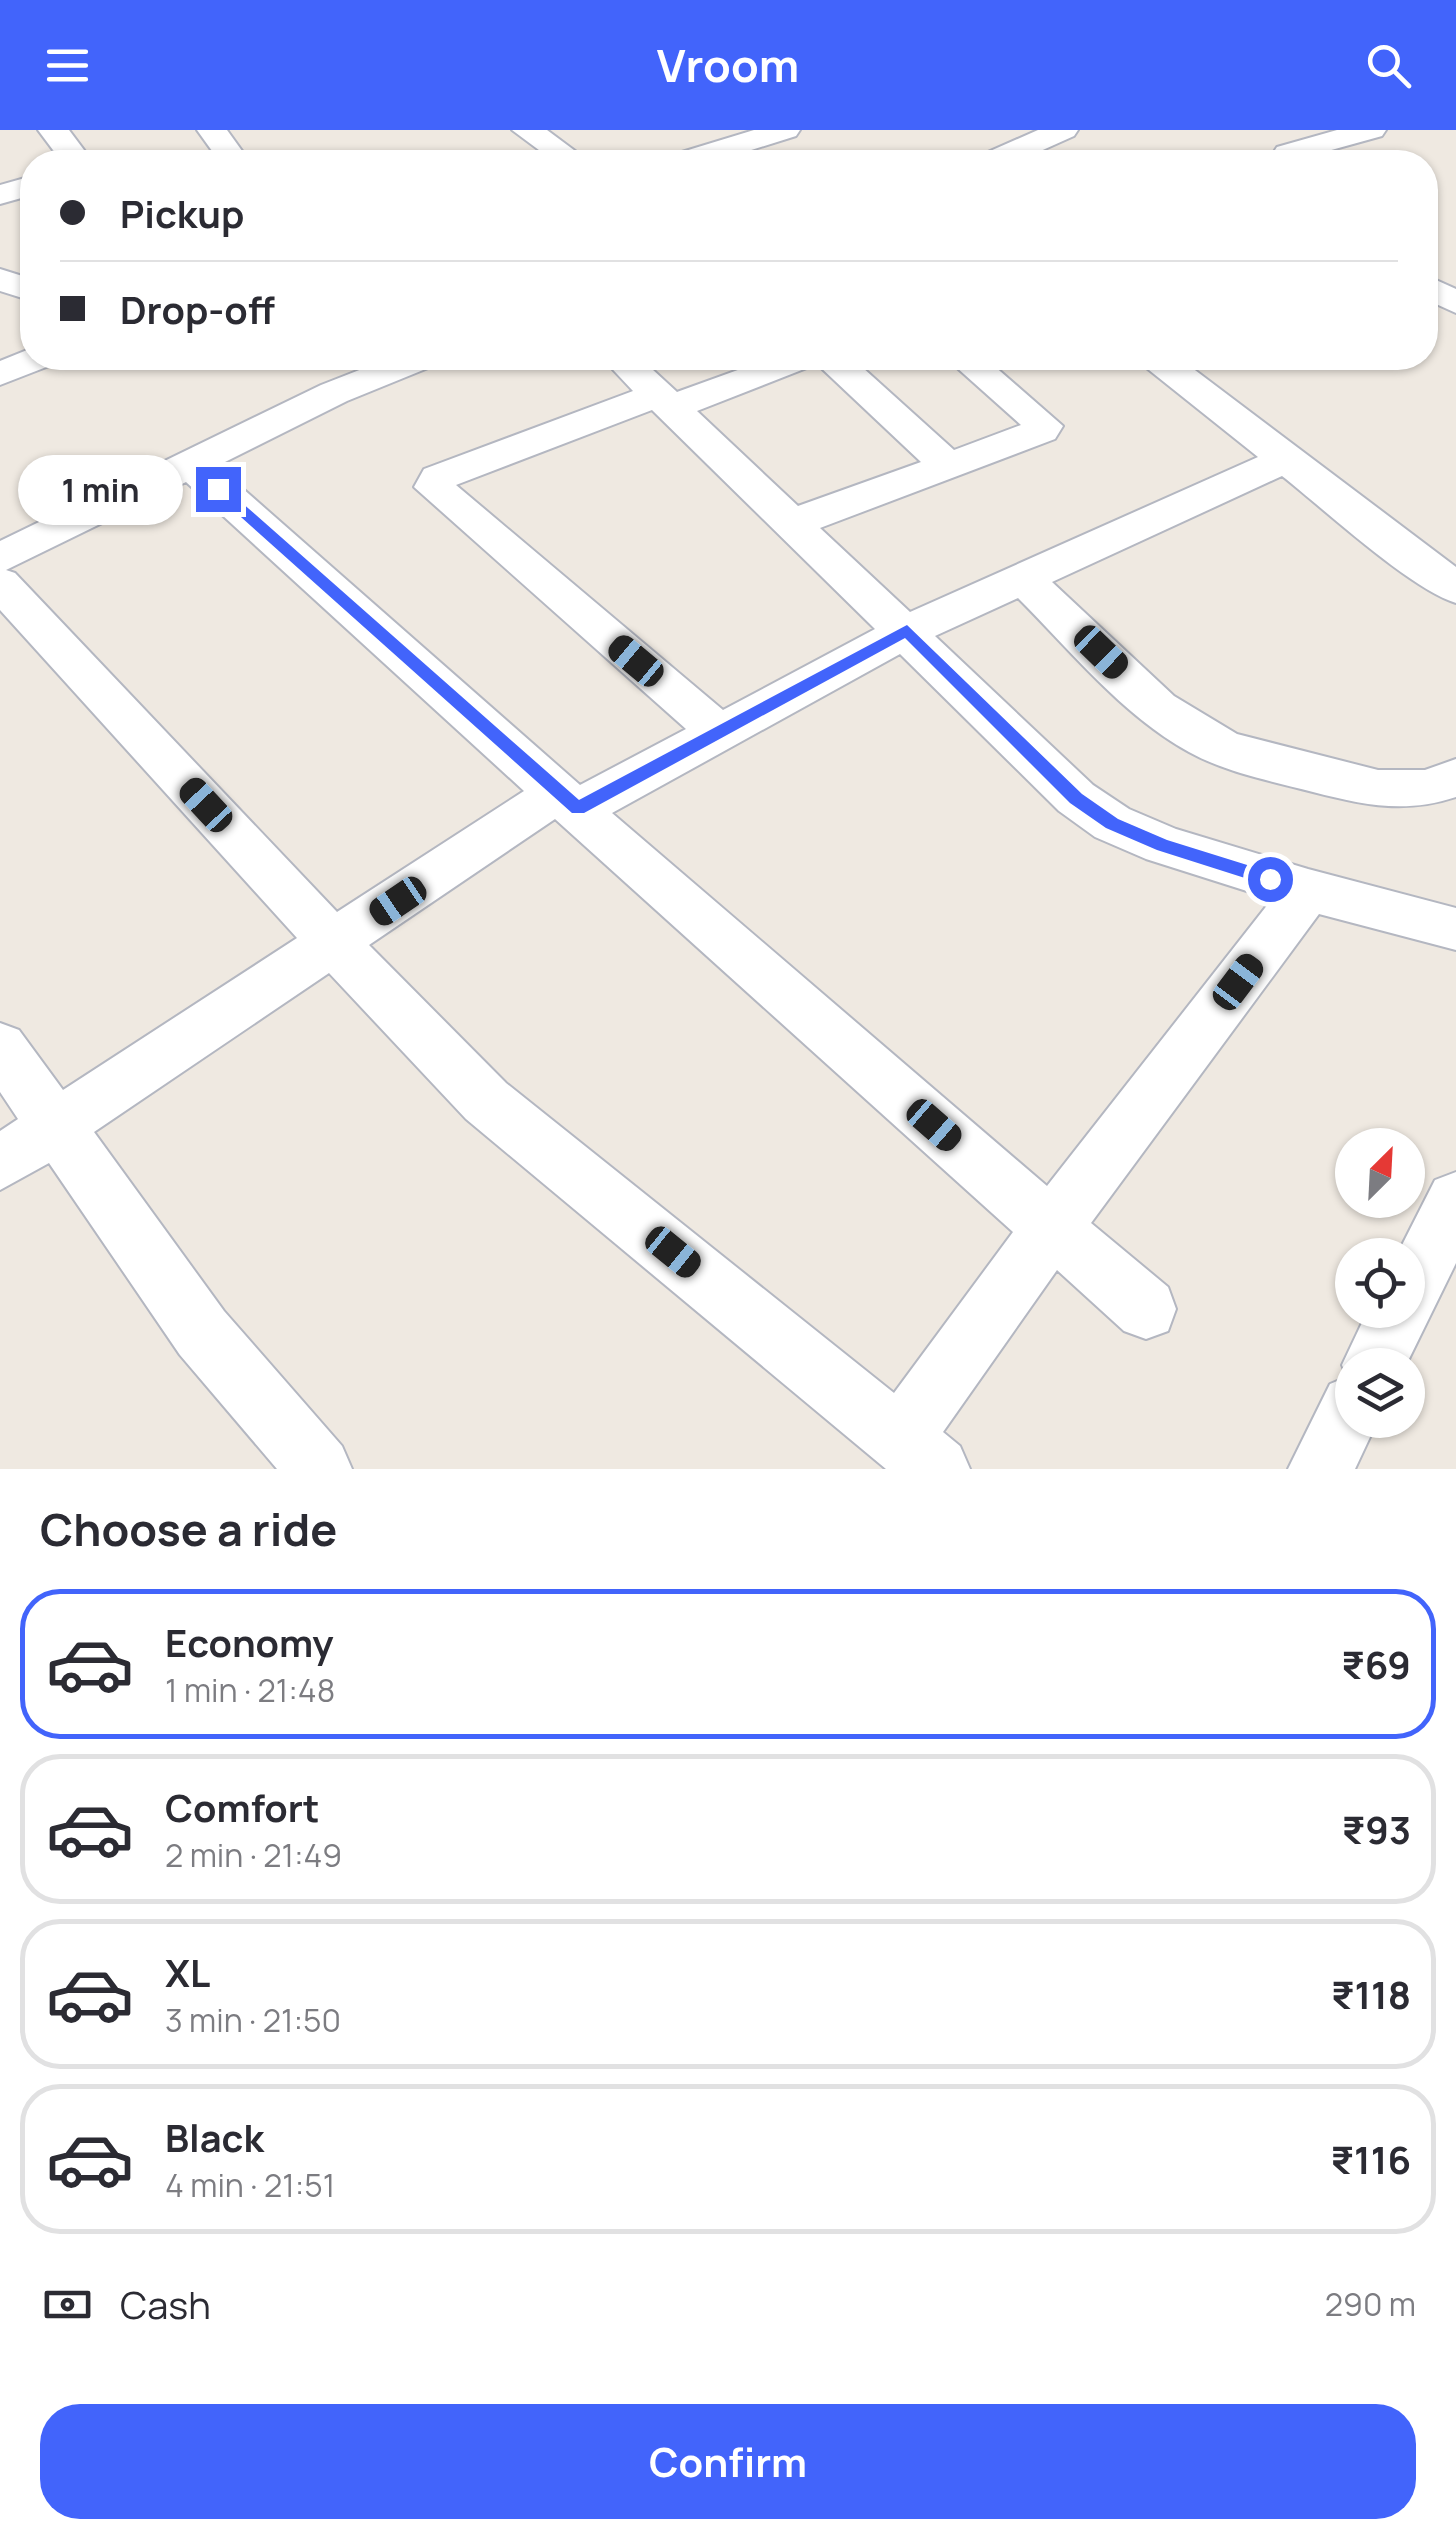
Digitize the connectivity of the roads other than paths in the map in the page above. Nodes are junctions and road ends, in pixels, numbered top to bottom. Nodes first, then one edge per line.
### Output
1 (53, 130) edge
2 (527, 130) edge
3 (785, 130) edge
4 (1064, 130) edge
5 (1371, 130) edge
6 (69, 150) edge
7 (557, 150) edge
8 (721, 150) edge
9 (1019, 150) edge
10 (1289, 150) edge
11 (391, 370) edge
12 (633, 370) edge
13 (765, 370) edge
14 (844, 370) edge
15 (978, 370) edge
16 (1172, 370) edge
17 (666, 401) junction
18 (1286, 459) junction
19 (190, 464) junction
20 (948, 466) junction
21 (794, 523) junction
22 (0, 558) edge
23 (1024, 578) junction
24 (0, 583) edge
25 (1456, 588) edge
26 (907, 631) junction
27 (719, 732) junction
28 (1456, 778) edge
29 (568, 800) junction
30 (1308, 890) junction
31 (1456, 929) edge
32 (334, 944) junction
33 (0, 1048) edge
34 (54, 1126) junction
35 (0, 1164) edge
36 (1456, 1200) edge
37 (1052, 1228) junction
38 (1425, 1263) edge
39 (1146, 1308) dead end
40 (1336, 1438) edge
41 (918, 1454) edge
42 (319, 1469) edge
43 (1321, 1469) edge

1 - 6 street
2 - 7 street
3 - 8 street
4 - 9 street
5 - 10 street
11 - 19 street
12 - 17 street
13 - 17 street
14 - 20 street
15 - 20 street
16 - 18 street
17 - 21 street
17 - 27 street
18 - 23 street
18 - 25 street
19 - 22 street
19 - 29 street
20 - 21 street
21 - 26 street
23 - 26 street
23 - 28 street
24 - 32 street
26 - 27 street
26 - 30 street
27 - 29 street
29 - 32 street
29 - 37 street
30 - 31 street
30 - 37 street
32 - 34 street
32 - 41 street
33 - 34 street
34 - 35 street
34 - 42 street
36 - 38 street
37 - 39 street
37 - 41 street
40 - 43 street

